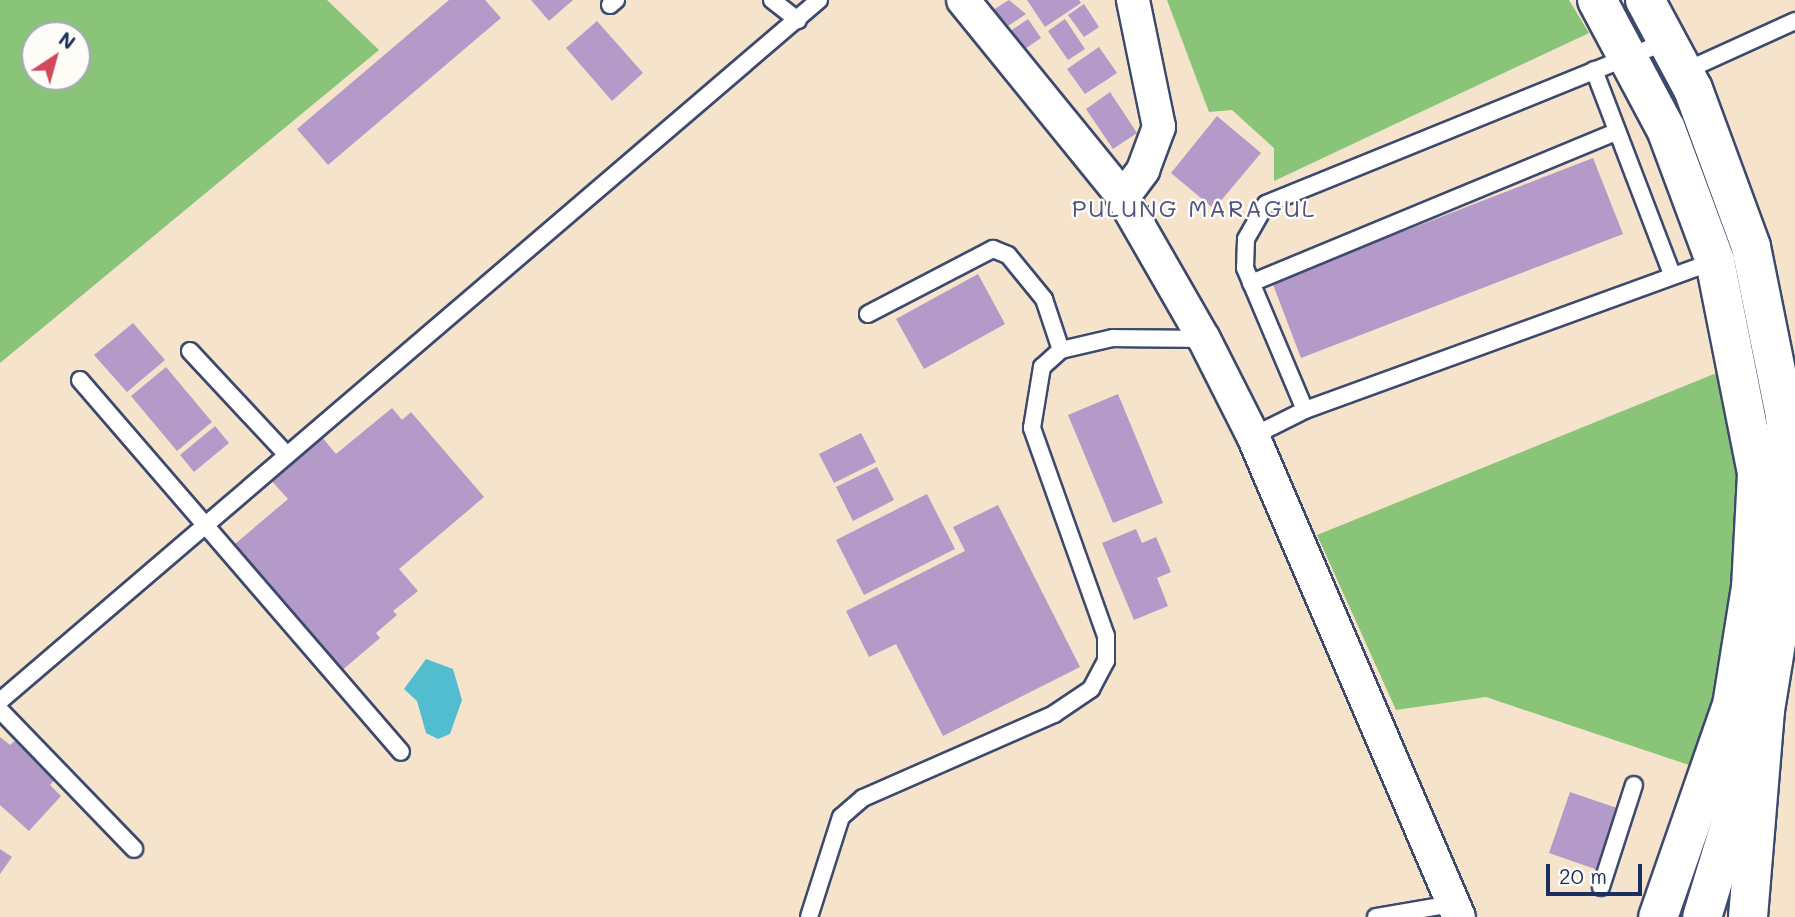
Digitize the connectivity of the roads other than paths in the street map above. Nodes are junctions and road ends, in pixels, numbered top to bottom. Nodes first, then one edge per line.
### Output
1 (772, 0) edge
2 (818, 0) edge
3 (963, 0) edge
4 (1133, 0) edge
5 (1597, 0) edge
6 (1645, 0) edge
7 (798, 20) junction
8 (1795, 21) edge
9 (1675, 57) junction
10 (1611, 63) junction
11 (1616, 132) junction
12 (1123, 197) junction
13 (1715, 261) junction
14 (1672, 274) junction
15 (1251, 283) junction
16 (868, 313) dead end
17 (1204, 339) junction
18 (1061, 350) junction
19 (190, 351) dead end
20 (80, 380) dead end
21 (1305, 410) junction
22 (1254, 436) junction
23 (285, 453) junction
24 (202, 524) junction
25 (1791, 561) edge
26 (0, 701) edge
27 (0, 710) edge
28 (1765, 710) junction
29 (401, 752) dead end
30 (1634, 785) dead end
31 (134, 849) dead end
32 (1601, 887) dead end
33 (1456, 910) edge
34 (809, 917) edge
35 (1376, 917) edge
36 (1658, 917) edge
37 (1702, 917) edge
38 (1748, 917) edge

1 - 7 lane
2 - 7 lane
3 - 12 street
4 - 12 street
5 - 10 main road
6 - 9 main road
7 - 23 lane
8 - 9 lane
9 - 10 lane
9 - 25 main road
10 - 11 lane
10 - 13 main road
10 - 15 lane
11 - 14 lane
11 - 15 lane
12 - 17 street
13 - 14 lane
13 - 36 main road
14 - 21 lane
15 - 21 lane
16 - 18 lane
17 - 18 lane
17 - 22 street
18 - 34 lane
19 - 23 lane
20 - 24 lane
21 - 22 lane
22 - 33 street
23 - 24 lane
24 - 26 lane
24 - 29 lane
25 - 28 main road
27 - 31 lane
28 - 37 main road
28 - 38 main road
30 - 32 lane
33 - 35 lane

